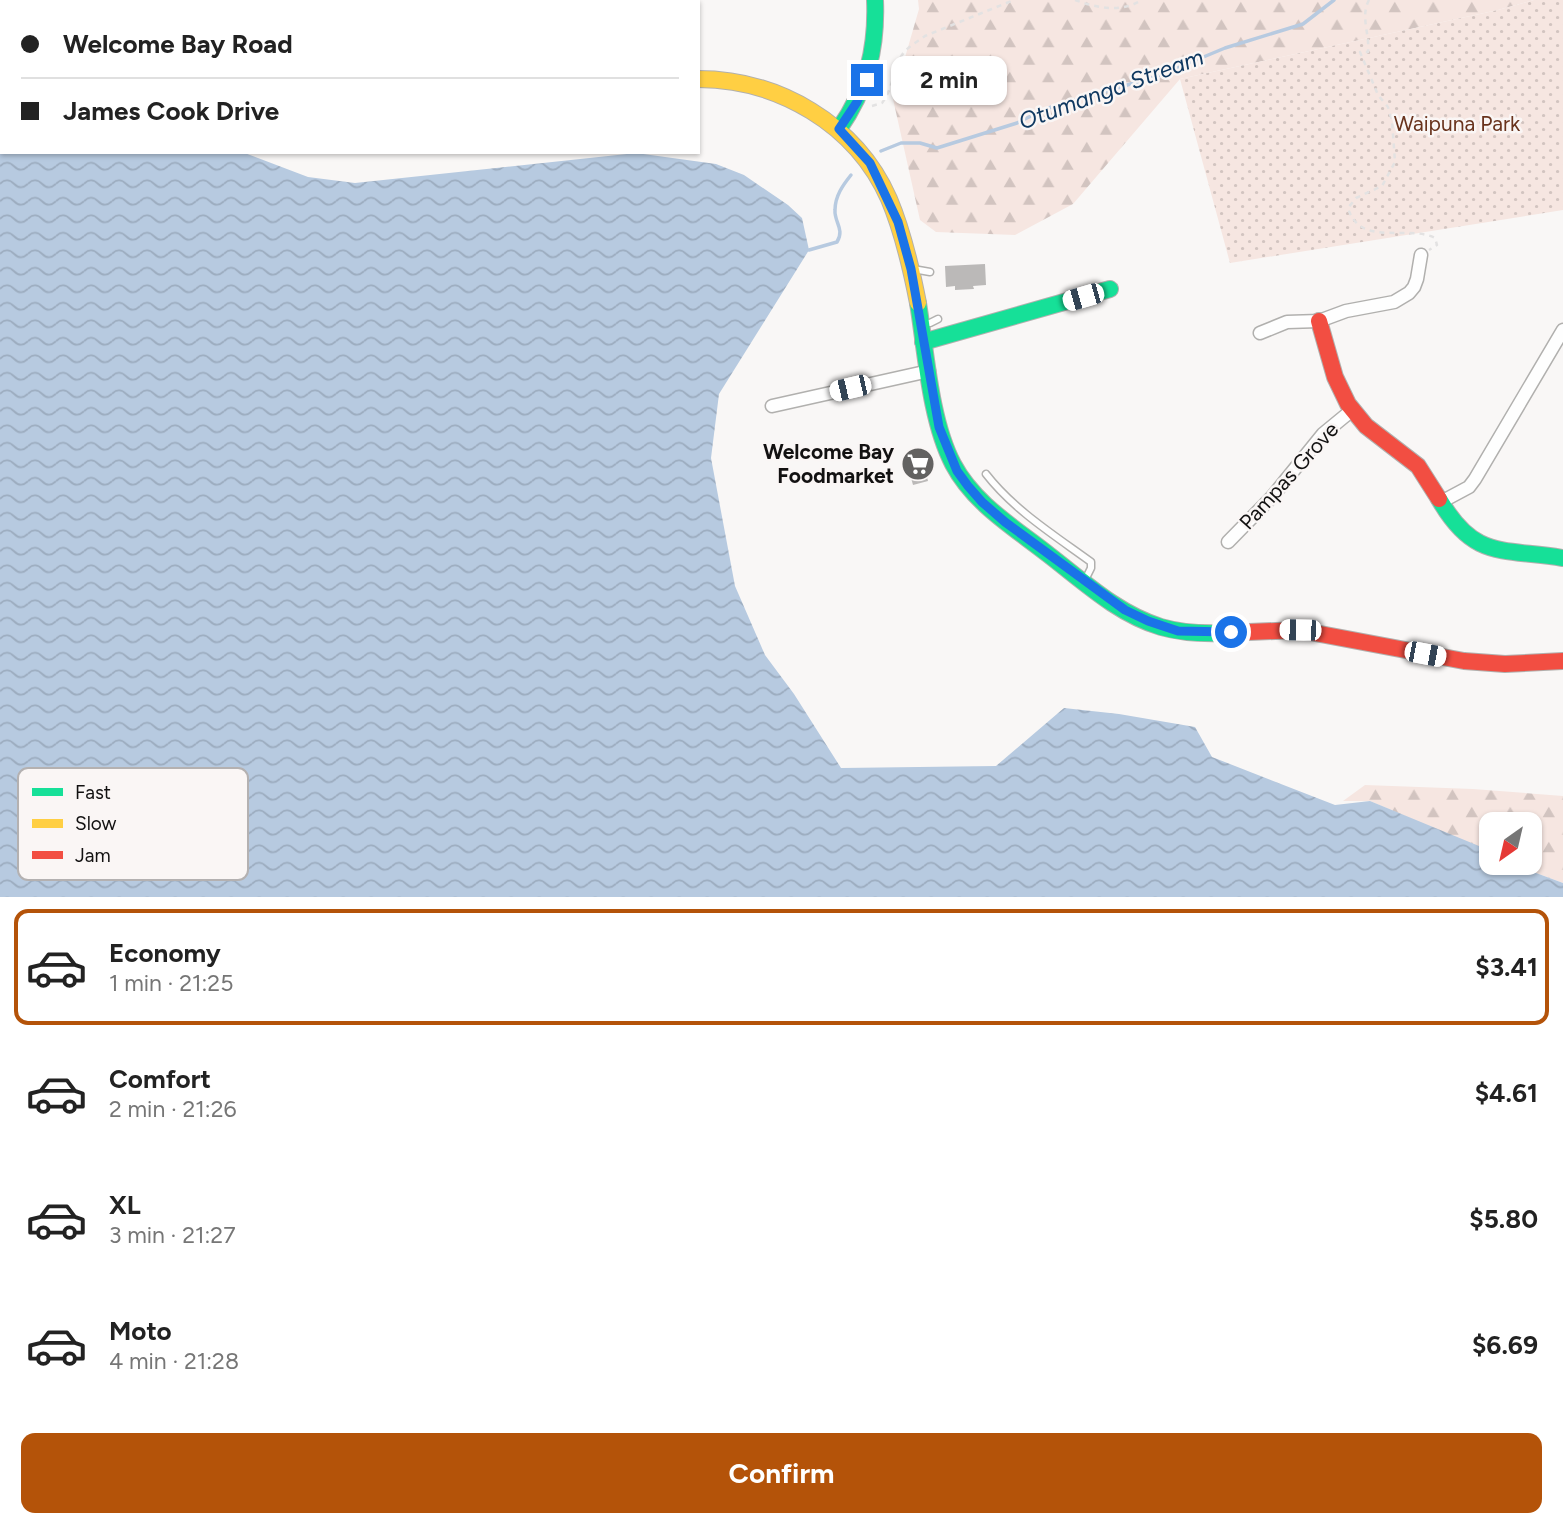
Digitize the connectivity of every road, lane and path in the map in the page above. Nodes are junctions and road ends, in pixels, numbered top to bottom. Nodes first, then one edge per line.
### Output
1 (875, 0) edge
2 (1014, 0) edge
3 (1075, 0) edge
4 (1142, 0) edge
5 (1368, 0) edge
6 (700, 79) edge
7 (852, 110) junction
8 (839, 129) junction
9 (1421, 255) joint
10 (911, 269) junction
11 (930, 272) dead end
12 (1110, 289) dead end
13 (938, 319) dead end
14 (1319, 321) junction
15 (920, 323) junction
16 (1563, 330) edge
17 (1260, 333) dead end
18 (923, 342) junction
19 (929, 371) junction
20 (772, 406) dead end
21 (1351, 411) junction
22 (986, 474) dead end
23 (1441, 502) junction
24 (1228, 542) dead end
25 (1563, 558) edge
26 (1084, 582) junction
27 (1563, 661) edge

1 - 7 main road
2 - 7 path
3 - 4 path
5 - 9 path
6 - 8 main road
7 - 8 main road
8 - 10 main road
9 - 14 street
10 - 11 lane
10 - 15 main road
12 - 18 main road
13 - 15 lane
14 - 17 street
14 - 21 main road
15 - 18 main road
16 - 23 street
18 - 19 main road
19 - 20 street
19 - 26 main road
21 - 23 main road
21 - 24 street, Pampas Grove
22 - 26 lane
23 - 25 main road
26 - 27 main road

